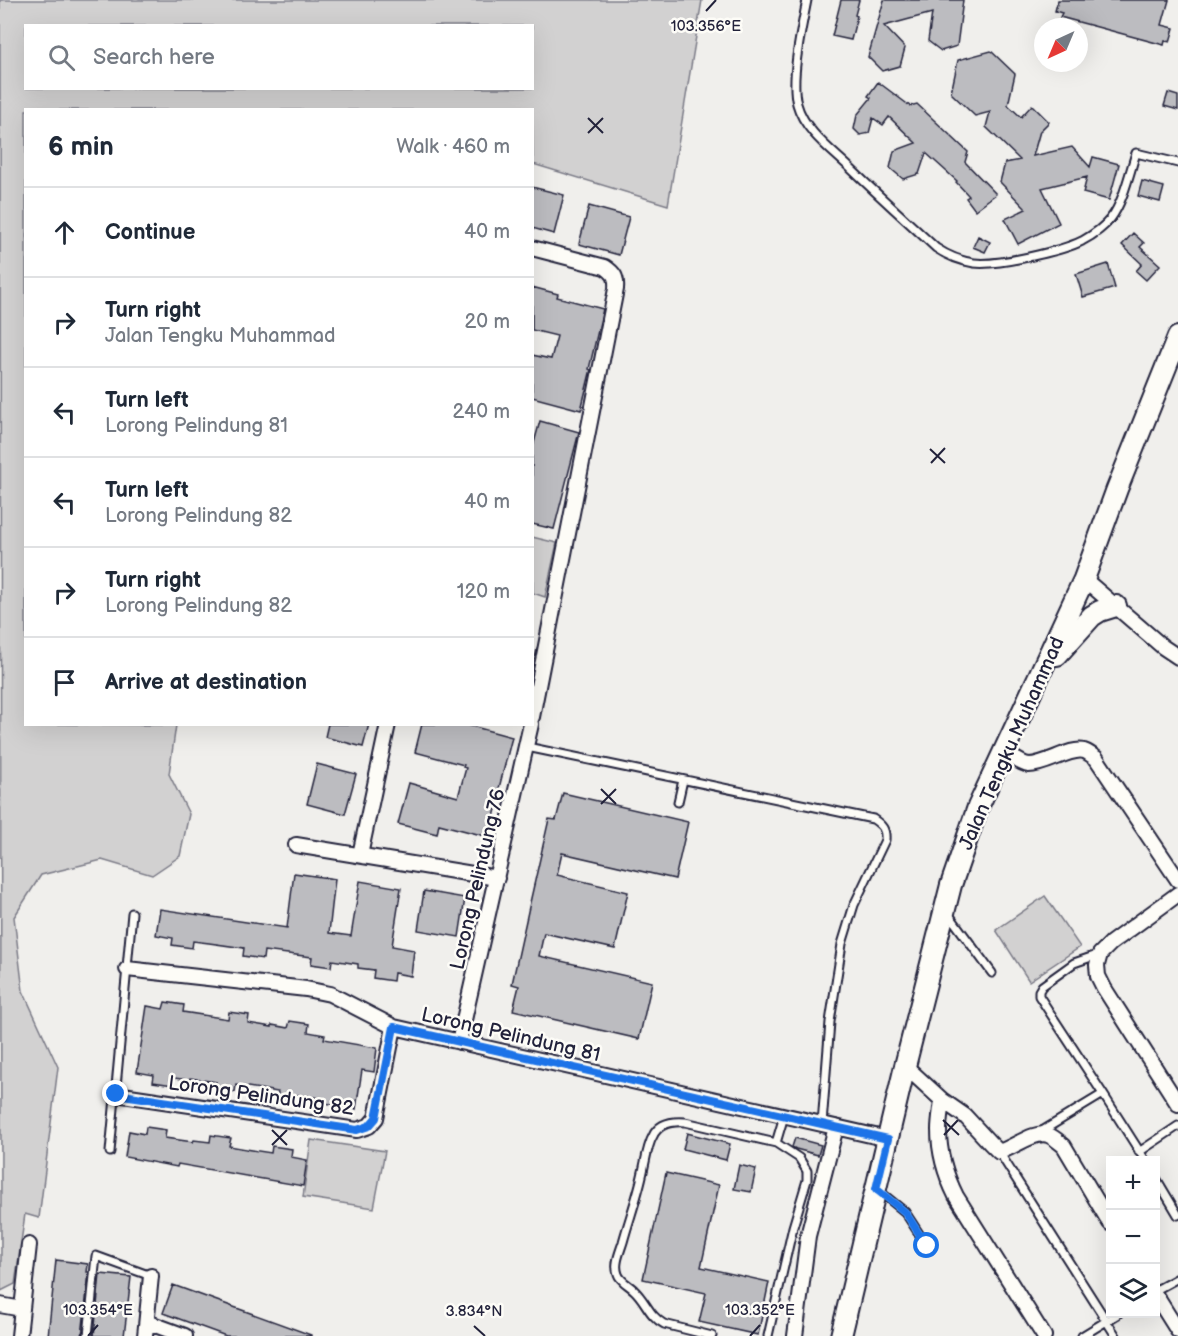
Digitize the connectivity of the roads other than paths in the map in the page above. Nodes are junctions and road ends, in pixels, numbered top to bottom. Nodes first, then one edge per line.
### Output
1 (807, 0) edge
2 (1178, 164) edge
3 (534, 249) edge
4 (1178, 337) edge
5 (1084, 579) junction
6 (1116, 606) junction
7 (1178, 657) edge
8 (1043, 670) junction
9 (534, 707) edge
10 (388, 726) edge
11 (531, 726) edge
12 (526, 747) junction
13 (1004, 752) junction
14 (682, 780) junction
15 (678, 802) dead end
16 (296, 845) dead end
17 (360, 855) junction
18 (497, 878) junction
19 (1178, 880) edge
20 (1178, 894) edge
21 (945, 910) junction
22 (132, 912) dead end
23 (1100, 954) junction
24 (127, 969) junction
25 (992, 973) dead end
26 (394, 1027) junction
27 (459, 1042) junction
28 (905, 1066) junction
29 (116, 1094) junction
30 (1103, 1094) junction
31 (942, 1100) junction
32 (1178, 1104) edge
33 (784, 1116) junction
34 (829, 1126) junction
35 (1178, 1126) edge
36 (1037, 1134) junction
37 (888, 1139) junction
38 (776, 1143) junction
39 (110, 1152) dead end
40 (999, 1152) junction
41 (1139, 1152) junction
42 (1142, 1156) edge
43 (1160, 1186) edge
44 (876, 1189) junction
45 (1178, 1215) edge
46 (1106, 1216) edge
47 (29, 1245) dead end
48 (927, 1246) dead end
49 (151, 1276) joint
50 (1178, 1278) edge
51 (1160, 1287) edge
52 (1160, 1304) edge
53 (0, 1305) edge
54 (22, 1309) junction
55 (1112, 1318) edge
56 (1107, 1321) junction
57 (146, 1329) edge
58 (1178, 1331) edge
59 (19, 1336) edge
60 (88, 1336) edge
61 (185, 1336) edge
62 (712, 1336) edge
63 (768, 1336) edge
64 (795, 1336) edge
65 (842, 1336) edge
66 (1044, 1336) edge
67 (1082, 1336) edge
68 (1116, 1336) edge

1 - 2 lane
3 - 9 street
4 - 5 main road, Jalan Tengku Muhammad
5 - 6 street
5 - 8 main road, Jalan Tengku Muhammad
6 - 7 street
6 - 8 main road
8 - 13 main road, Jalan Tengku Muhammad
10 - 17 street
11 - 12 street, Lorong Pelindung 76
12 - 14 lane
12 - 18 street, Lorong Pelindung 76
13 - 19 street
13 - 21 main road, Jalan Tengku Muhammad
14 - 15 lane
14 - 34 lane
16 - 17 street
17 - 18 street
18 - 27 street, Lorong Pelindung 76
20 - 23 street
21 - 25 lane
21 - 28 main road, Jalan Tengku Muhammad
22 - 24 lane
23 - 30 lane
23 - 32 street
24 - 26 street, Lorong Pelindung 81
24 - 29 lane
26 - 27 street, Lorong Pelindung 81
26 - 29 street, Lorong Pelindung 82
27 - 33 street, Lorong Pelindung 81
28 - 31 street
28 - 37 main road, Jalan Tengku Muhammad
29 - 39 lane
30 - 36 lane
30 - 41 lane
31 - 40 street
31 - 66 street
33 - 34 street, Lorong Pelindung 81
33 - 38 lane
34 - 37 street, Lorong Pelindung 81
34 - 64 street
35 - 41 lane
36 - 40 street
36 - 46 street
37 - 44 main road, Jalan Tengku Muhammad
38 - 62 lane
38 - 63 lane
40 - 56 lane
41 - 42 lane
43 - 45 lane
44 - 48 lane
44 - 65 main road, Jalan Tengku Muhammad
47 - 54 street
49 - 57 street
49 - 60 lane
50 - 51 lane
52 - 58 street
53 - 54 street
54 - 59 street
55 - 56 lane
56 - 67 lane
56 - 68 lane
57 - 61 street

